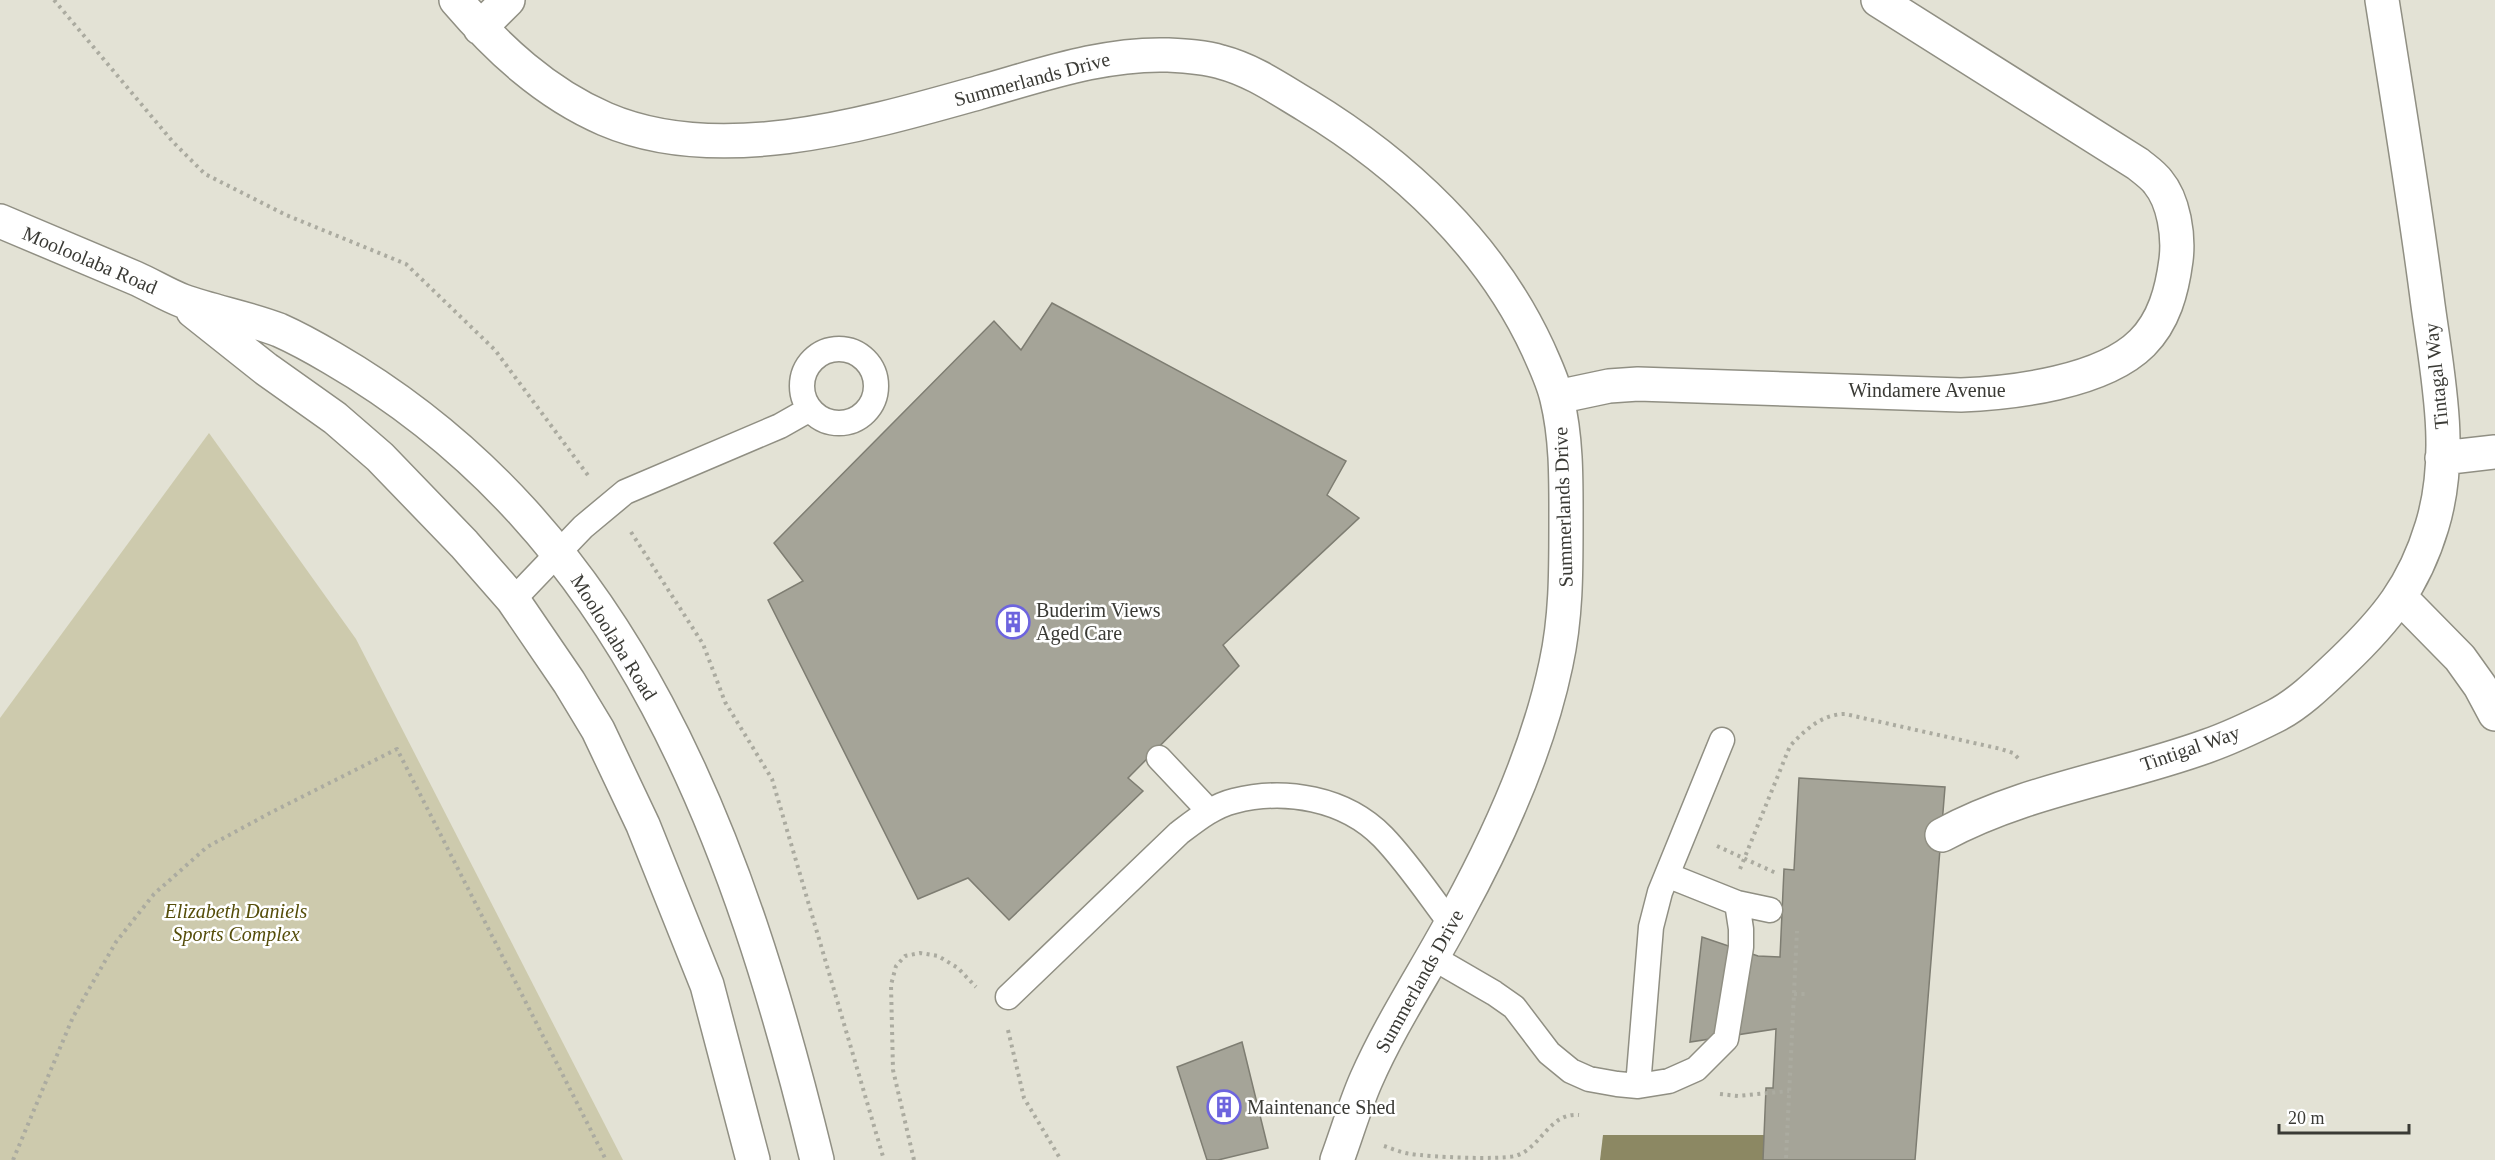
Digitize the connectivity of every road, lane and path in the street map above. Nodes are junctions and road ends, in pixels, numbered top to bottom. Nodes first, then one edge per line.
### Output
1 (54, 0) edge
2 (456, 0) edge
3 (508, 0) edge
4 (1878, 0) edge
5 (2382, 0) edge
6 (480, 28) junction
7 (0, 221) edge
8 (180, 300) junction
9 (1557, 397) junction
10 (810, 409) dead end
11 (2495, 452) edge
12 (2442, 458) junction
13 (590, 478) dead end
14 (627, 526) dead end
15 (559, 552) junction
16 (2401, 598) junction
17 (513, 600) junction
18 (2495, 714) edge
19 (1722, 740) dead end
20 (1159, 758) dead end
21 (2035, 796) junction
22 (1209, 811) junction
23 (1942, 835) dead end
24 (1745, 858) junction
25 (1667, 875) junction
26 (1738, 875) dead end
27 (1781, 876) dead end
28 (1737, 903) junction
29 (1770, 910) dead end
30 (1451, 924) junction
31 (1797, 928) dead end
32 (1432, 957) junction
33 (982, 992) dead end
34 (1794, 994) junction
35 (1809, 994) dead end
36 (1008, 997) dead end
37 (1007, 1026) dead end
38 (1638, 1086) junction
39 (1789, 1091) junction
40 (1713, 1094) dead end
41 (1585, 1115) dead end
42 (1342, 1147) edge
43 (1786, 1158) dead end
44 (13, 1160) edge
45 (606, 1160) edge
46 (753, 1160) edge
47 (817, 1160) edge
48 (884, 1160) edge
49 (914, 1160) edge
50 (1061, 1160) edge

1 - 13 path
2 - 6 street, Summerlands Drive
3 - 6 street
4 - 9 street, Windamere Avenue
5 - 12 street, Tintagal Way
6 - 9 street, Summerlands Drive
7 - 8 street, Mooloolaba Road
8 - 15 street, Mooloolaba Road
8 - 17 street, Mooloolaba Road
9 - 30 street, Summerlands Drive
10 - 15 lane
11 - 12 street
12 - 16 street, Tintagal Way
14 - 48 path
15 - 17 lane
15 - 47 street, Mooloolaba Road
16 - 18 street
16 - 21 street, Tintigal Way
17 - 46 street, Mooloolaba Road
19 - 25 lane
20 - 22 lane
21 - 23 street, Tintigal Way
21 - 24 path
22 - 30 lane
22 - 36 lane
24 - 26 path
24 - 27 path
25 - 28 lane
25 - 38 lane
28 - 29 lane
28 - 38 lane
30 - 32 street, Summerlands Drive
31 - 34 path
32 - 38 lane
32 - 42 street, Summerlands Drive
33 - 49 path
34 - 35 path
34 - 39 path
37 - 50 path
39 - 40 path
39 - 43 path
41 - 42 path
44 - 45 path

